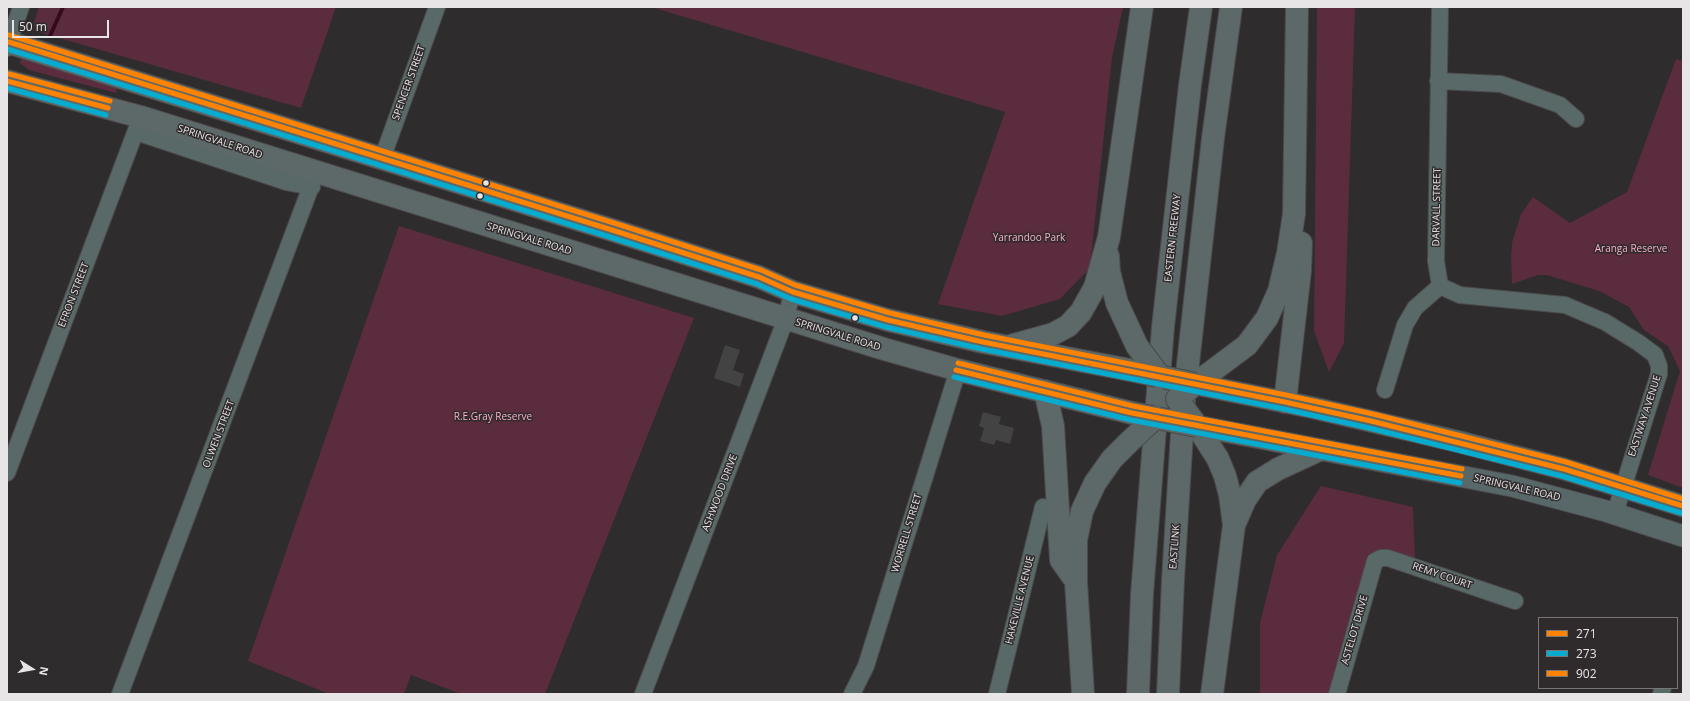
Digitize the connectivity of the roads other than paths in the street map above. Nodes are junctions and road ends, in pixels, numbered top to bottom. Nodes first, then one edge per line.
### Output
1 (21, 7) edge
2 (436, 7) edge
3 (1142, 7) edge
4 (1201, 7) edge
5 (1231, 7) edge
6 (1297, 7) edge
7 (1440, 7) edge
8 (8, 44) edge
9 (7, 81) edge
10 (1438, 81) junction
11 (1576, 119) dead end
12 (138, 124) junction
13 (382, 159) junction
14 (1295, 178) junction
15 (314, 180) junction
16 (1109, 237) junction
17 (1440, 286) junction
18 (794, 292) junction
19 (785, 319) junction
20 (1008, 347) junction
21 (958, 370) junction
22 (1161, 378) junction
23 (1195, 388) junction
24 (1385, 390) dead end
25 (1045, 391) junction
26 (1285, 402) junction
27 (1156, 417) junction
28 (1202, 430) junction
29 (1319, 450) junction
30 (7, 473) edge
31 (1623, 487) junction
32 (1043, 506) dead end
33 (1683, 506) edge
34 (1615, 513) junction
35 (1234, 525) junction
36 (1683, 536) edge
37 (1373, 566) joint
38 (1076, 582) junction
39 (1515, 601) dead end
40 (120, 694) edge
41 (643, 694) edge
42 (852, 694) edge
43 (997, 694) edge
44 (1083, 694) edge
45 (1138, 694) edge
46 (1168, 694) edge
47 (1212, 694) edge
48 (1337, 694) edge

1 - 8 street
2 - 13 street, SPENCER STREET
3 - 16 highway
4 - 45 highway, EASTERN FREEWAY
5 - 23 highway
6 - 14 highway
7 - 10 street, DARVALL STREET
8 - 13 highway
9 - 12 highway, SPRINGVALE ROAD
10 - 11 street
10 - 17 street, DARVALL STREET
12 - 15 highway, SPRINGVALE ROAD
12 - 30 street, EFRON STREET
13 - 18 highway
14 - 23 highway
14 - 26 highway
15 - 19 highway, SPRINGVALE ROAD
15 - 40 street, OLWEN STREET
16 - 20 highway
16 - 22 highway, bridge
17 - 24 street
17 - 31 street, EASTWAY AVENUE
18 - 19 street, ASHWOOD DRIVE
18 - 20 highway
19 - 21 highway, SPRINGVALE ROAD
19 - 41 street, ASHWOOD DRIVE
20 - 22 highway, bridge
21 - 25 highway, SPRINGVALE ROAD
21 - 42 street, WORRELL STREET
22 - 23 highway, bridge
23 - 26 main road
23 - 27 highway
23 - 28 highway, bridge
23 - 46 highway, EASTLINK
25 - 27 highway, SPRINGVALE ROAD, bridge
25 - 38 highway
26 - 31 main road
27 - 28 highway, SPRINGVALE ROAD, bridge
27 - 38 highway, bridge
28 - 29 main road, SPRINGVALE ROAD
28 - 35 highway
29 - 34 main road, SPRINGVALE ROAD
29 - 35 highway
31 - 33 main road
31 - 34 street, EASTWAY AVENUE
32 - 43 street, HAKEVILLE AVENUE
34 - 36 main road, SPRINGVALE ROAD
35 - 47 highway
37 - 39 street, REMY COURT
37 - 48 street, ASTELOT DRIVE
38 - 44 highway

